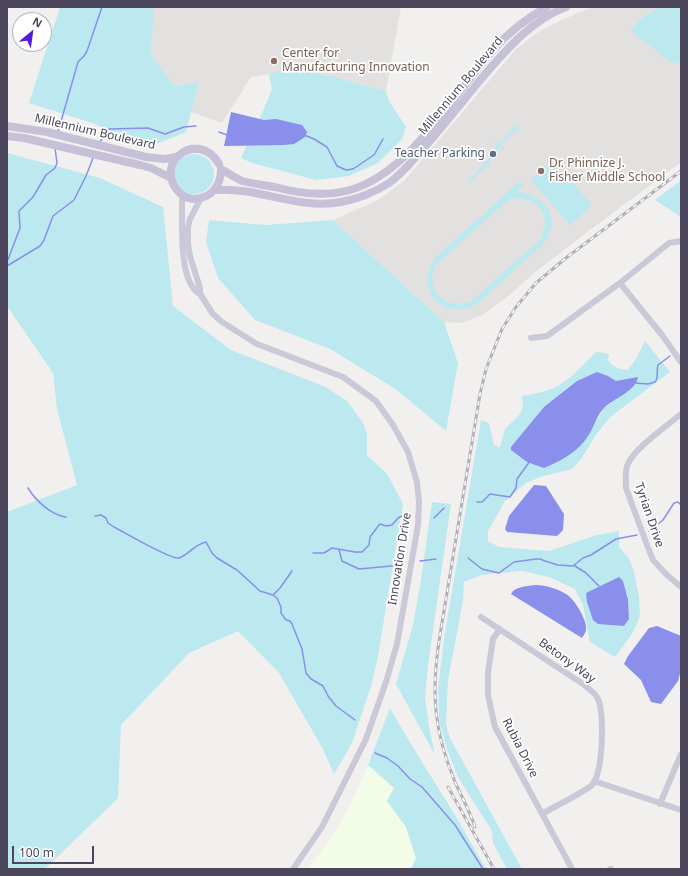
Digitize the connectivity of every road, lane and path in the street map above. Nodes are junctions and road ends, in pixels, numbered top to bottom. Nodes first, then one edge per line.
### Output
1 (547, 7) edge
2 (566, 7) edge
3 (7, 126) edge
4 (7, 136) edge
5 (177, 157) junction
6 (220, 167) junction
7 (171, 178) junction
8 (216, 190) junction
9 (182, 196) junction
10 (201, 198) junction
11 (681, 241) edge
12 (620, 283) junction
13 (200, 294) junction
14 (531, 338) dead end
15 (681, 362) edge
16 (681, 414) edge
17 (681, 587) edge
18 (481, 617) dead end
19 (500, 629) junction
20 (681, 754) edge
21 (594, 781) junction
22 (660, 804) junction
23 (681, 810) edge
24 (542, 814) junction
25 (293, 869) edge
26 (572, 869) edge

1 - 6 street, Millennium Boulevard
2 - 8 street, Millennium Boulevard
3 - 5 street, Millennium Boulevard
4 - 7 street, Millennium Boulevard
5 - 6 street
5 - 7 street
6 - 8 street
7 - 9 street
8 - 10 street
9 - 10 street
9 - 13 street, Innovation Drive
10 - 13 street, Innovation Drive
11 - 12 street
12 - 14 street
12 - 15 street
13 - 25 street, Innovation Drive
16 - 17 street, Tyrian Drive
18 - 19 street, Betony Way
19 - 21 street, Betony Way
19 - 24 street, Rubia Drive
20 - 22 street
21 - 22 street
21 - 24 street
22 - 23 street
24 - 26 street, Rubia Drive

